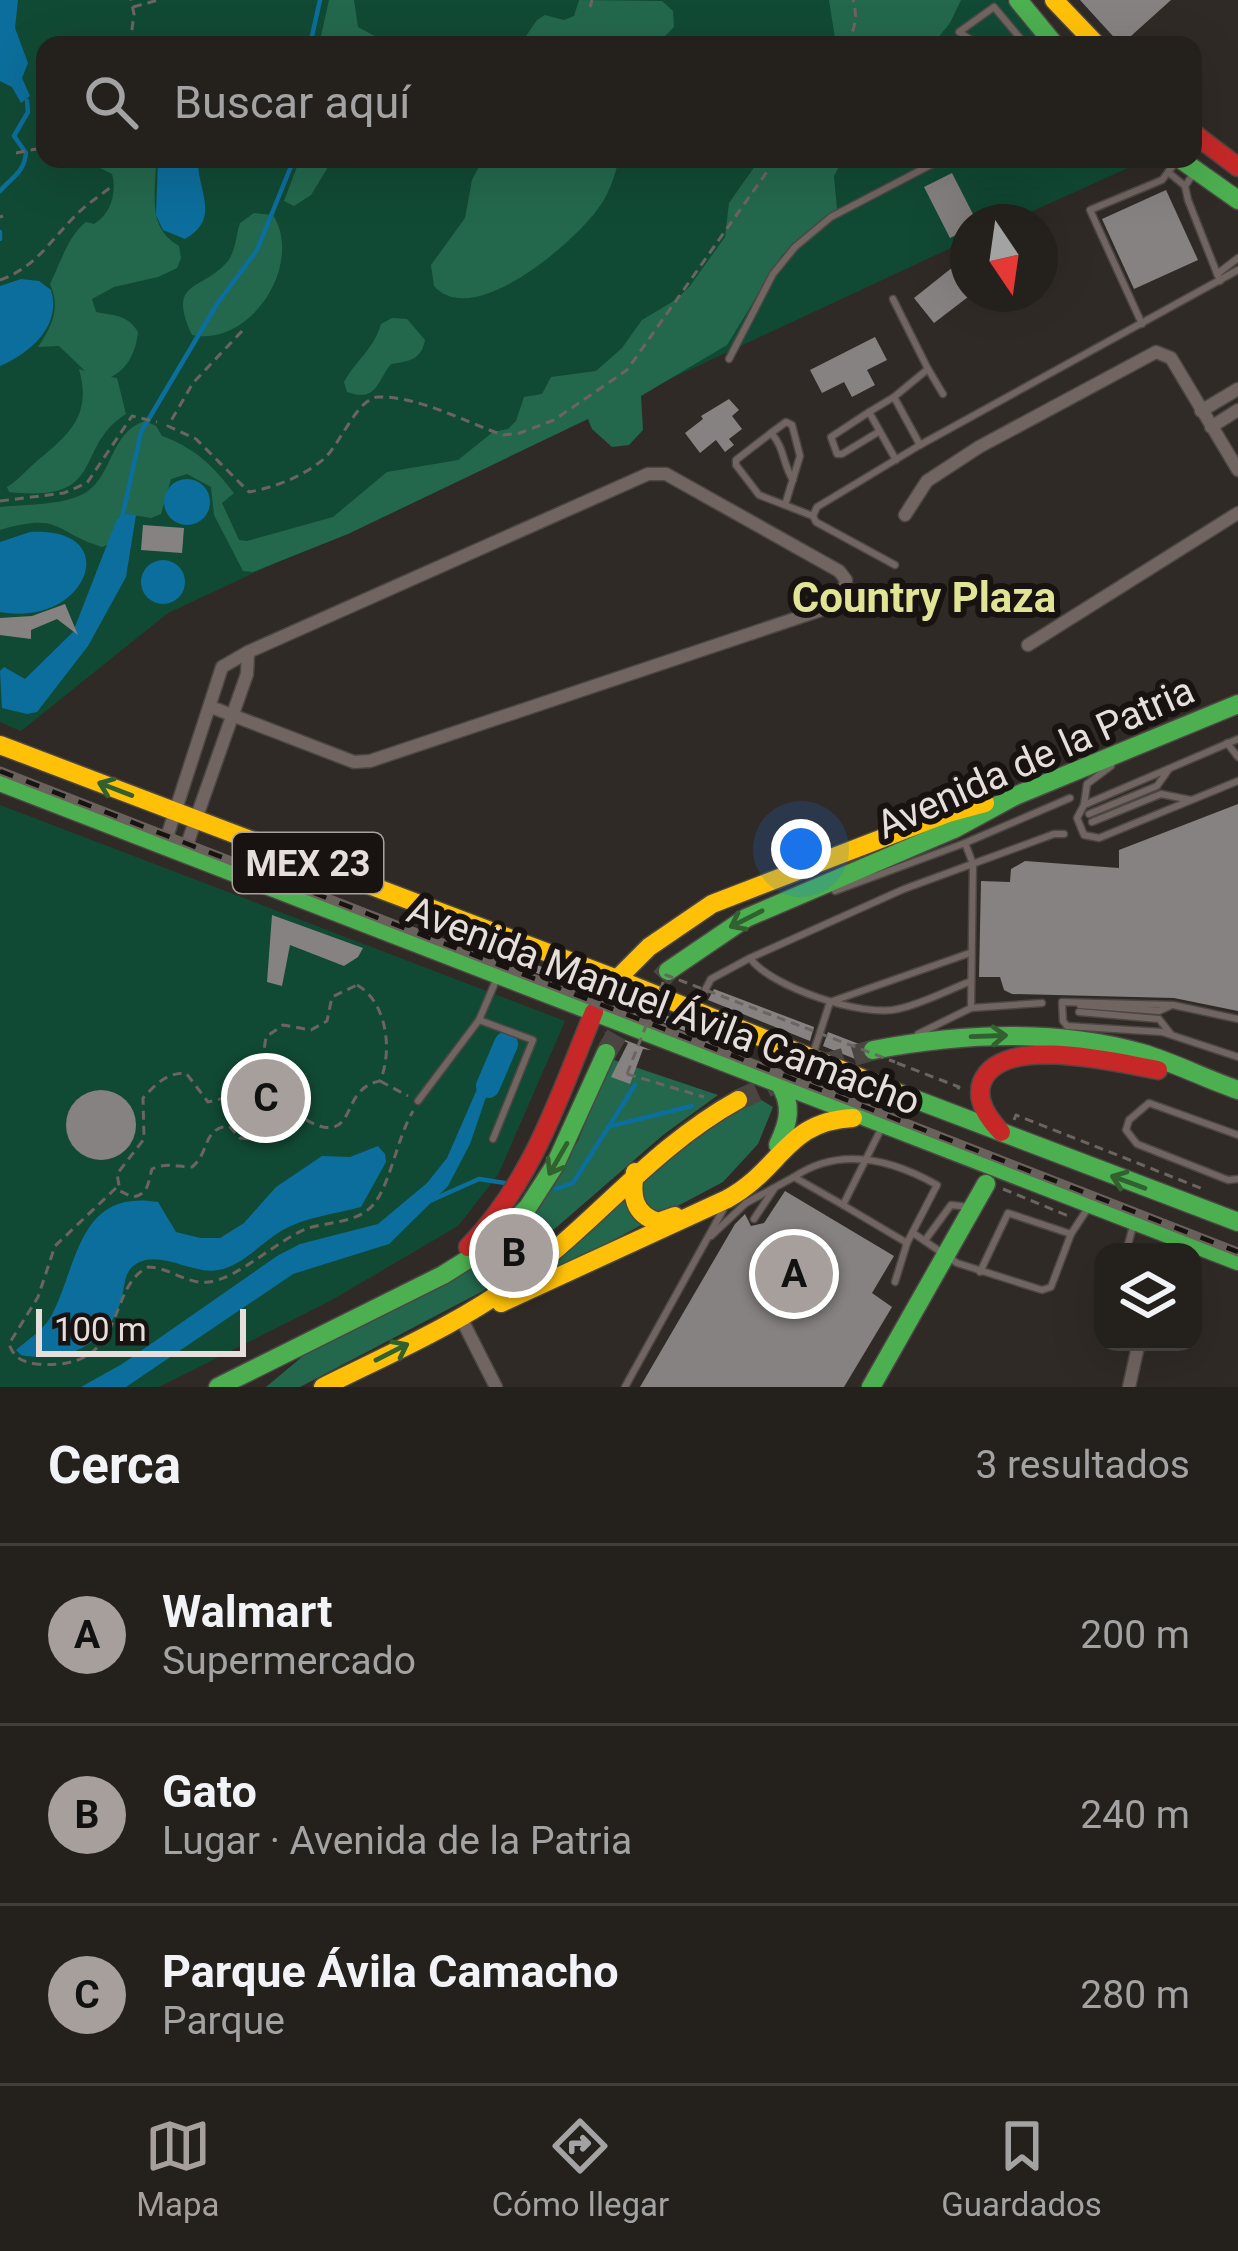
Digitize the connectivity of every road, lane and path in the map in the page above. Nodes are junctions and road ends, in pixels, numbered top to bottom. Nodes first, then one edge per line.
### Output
1 (158, 0) edge
2 (592, 0) edge
3 (853, 0) edge
4 (1018, 0) edge
5 (1054, 0) edge
6 (132, 3) edge
7 (590, 7) dead end
8 (1032, 19) junction
9 (130, 36) edge
10 (852, 36) edge
11 (965, 36) edge
12 (1018, 36) edge
13 (1047, 36) edge
14 (1088, 36) edge
15 (1202, 141) edge
16 (36, 148) dead end
17 (16, 153) dead end
18 (1238, 167) edge
19 (770, 168) edge
20 (925, 168) edge
21 (1181, 169) edge
22 (111, 187) dead end
23 (1238, 201) edge
24 (1237, 257) edge
25 (1238, 270) edge
26 (1218, 278) junction
27 (0, 280) edge
28 (893, 299) dead end
29 (1142, 324) junction
30 (242, 331) dead end
31 (729, 359) dead end
32 (928, 369) junction
33 (1238, 389) edge
34 (943, 394) dead end
35 (894, 397) junction
36 (1238, 410) edge
37 (1201, 411) junction
38 (869, 412) junction
39 (158, 422) dead end
40 (1211, 427) junction
41 (880, 431) junction
42 (771, 433) junction
43 (920, 445) junction
44 (896, 460) junction
45 (1238, 470) edge
46 (793, 480) junction
47 (0, 501) edge
48 (785, 506) junction
49 (1238, 513) edge
50 (905, 515) dead end
51 (813, 516) junction
52 (895, 565) dead end
53 (1028, 645) dead end
54 (248, 652) junction
55 (1238, 704) edge
56 (211, 707) junction
57 (231, 715) junction
58 (1238, 739) edge
59 (1227, 743) junction
60 (1144, 744) junction
61 (0, 745) edge
62 (1238, 757) edge
63 (1171, 766) junction
64 (0, 782) edge
65 (1238, 782) edge
66 (1015, 796) junction
67 (1070, 798) dead end
68 (1191, 800) junction
69 (1084, 805) junction
70 (174, 812) junction
71 (196, 820) junction
72 (1059, 831) dead end
73 (965, 843) junction
74 (164, 846) junction
75 (184, 854) junction
76 (974, 863) junction
77 (784, 901) junction
78 (526, 945) junction
79 (970, 953) junction
80 (750, 958) junction
81 (464, 962) junction
82 (668, 971) tunnel mouth
83 (498, 975) junction
84 (617, 979) junction
85 (969, 982) junction
86 (830, 1001) junction
87 (1173, 1005) junction
88 (1042, 1006) dead end
89 (971, 1008) junction
90 (695, 1011) junction
91 (594, 1012) junction
92 (479, 1019) junction
93 (1238, 1019) edge
94 (1172, 1035) junction
95 (606, 1053) tunnel mouth
96 (888, 1053) junction
97 (813, 1057) junction
98 (1238, 1057) edge
99 (1200, 1076) junction
100 (380, 1081) junction
101 (779, 1083) junction
102 (1238, 1090) edge
103 (688, 1092) dead end
104 (956, 1094) dead end
105 (738, 1100) tunnel mouth
106 (418, 1101) junction
107 (877, 1123) junction
108 (1238, 1135) edge
109 (1007, 1136) junction
110 (493, 1139) dead end
111 (867, 1157) junction
112 (634, 1172) junction
113 (990, 1176) junction
114 (794, 1177) junction
115 (1238, 1179) edge
116 (776, 1186) junction
117 (118, 1187) junction
118 (1218, 1195) dead end
119 (730, 1196) junction
120 (843, 1205) junction
121 (1090, 1205) junction
122 (974, 1208) junction
123 (754, 1219) dead end
124 (1135, 1222) junction
125 (1238, 1222) edge
126 (913, 1233) junction
127 (1071, 1234) junction
128 (711, 1236) junction
129 (926, 1239) junction
130 (1162, 1241) edge
131 (907, 1243) junction
132 (1129, 1243) edge
133 (948, 1255) junction
134 (1238, 1261) edge
135 (980, 1273) junction
136 (896, 1282) dead end
137 (420, 1287) junction
138 (460, 1316) junction
139 (321, 1335) junction
140 (1137, 1351) edge
141 (218, 1387) edge
142 (248, 1387) edge
143 (323, 1387) edge
144 (496, 1387) edge
145 (625, 1387) edge
146 (871, 1387) edge
147 (1129, 1387) edge

1 - 6 path
2 - 7 path
3 - 10 path
4 - 8 main road
5 - 8 street
5 - 14 main road
6 - 9 path
8 - 13 main road
11 - 12 lane
15 - 18 main road
16 - 17 path
19 - 30 path
20 - 31 lane
21 - 23 main road
21 - 26 lane
21 - 29 lane
22 - 27 path
24 - 26 lane
25 - 26 lane
26 - 29 lane
28 - 32 lane
29 - 43 lane
32 - 34 lane
32 - 35 lane
33 - 37 street
35 - 38 lane
35 - 43 lane
36 - 40 street
37 - 40 street
37 - 50 street
38 - 41 lane
38 - 41 lane
39 - 47 path
40 - 45 street
41 - 44 lane
42 - 46 lane
42 - 46 lane
42 - 48 lane
43 - 44 lane
44 - 51 lane
46 - 48 lane
48 - 51 lane
49 - 53 street
51 - 52 lane
54 - 56 street
54 - 57 street
54 - 57 street
55 - 60 main road, Avenida de la Patria
56 - 57 street
56 - 70 street
57 - 71 street
58 - 59 lane
59 - 62 lane
59 - 63 lane
60 - 66 main road, Avenida de la Patria
60 - 69 lane
70 -> 61 main road, Avenida Manuel Ávila Camacho / MEX 23
63 - 68 lane
63 - 69 lane
64 - 74 main road, Avenida Manuel Ávila Camacho / MEX 23
65 - 68 lane
66 - 77 main road, Avenida de la Patria
66 - 84 main road
67 - 73 lane
68 - 69 lane
70 - 71 main road, Avenida Manuel Ávila Camacho / MEX 23
70 - 74 street
71 - 75 street
71 - 78 main road, Avenida Manuel Ávila Camacho / MEX 23
72 - 76 lane
73 - 76 lane
73 - 77 lane
74 - 75 main road, Avenida Manuel Ávila Camacho / MEX 23
75 - 81 main road, Avenida Manuel Ávila Camacho / MEX 23
76 - 79 lane
76 - 80 lane
77 -> 82 main road, Avenida de la Patria
78 - 81 main road
78 - 84 main road, Avenida Manuel Ávila Camacho / MEX 23
79 - 85 lane
79 - 86 lane
80 - 86 lane
80 - 90 lane
81 - 83 main road, Avenida Manuel Ávila Camacho / MEX 23
83 - 91 main road, Avenida Manuel Ávila Camacho / MEX 23
83 - 92 lane
84 - 90 main road, Avenida Manuel Ávila Camacho / MEX 23
85 - 86 lane
85 - 89 lane
86 - 97 lane
87 - 93 lane
87 - 94 lane
87 - 94 lane
88 - 89 lane
89 - 96 lane
90 - 97 main road, Avenida Manuel Ávila Camacho / MEX 23
91 - 101 main road, Avenida Manuel Ávila Camacho / MEX 23
91 - 137 main road
92 - 106 lane
92 - 110 lane
94 - 98 lane
95 -> 137 main road
96 -> 99 main road
96 - 103 path, bridge
96 - 104 path
97 - 109 main road, Avenida Manuel Ávila Camacho / MEX 23
99 - 102 main road
99 - 109 main road
100 - 106 path
100 - 117 path
100 - 117 path
101 - 107 main road, Avenida Manuel Ávila Camacho / MEX 23
101 - 112 main road
105 - 112 main road
106 - 117 path
107 - 111 lane
107 - 113 main road, Avenida Manuel Ávila Camacho / MEX 23
107 - 119 main road
108 - 115 lane
109 - 113 street
109 - 118 path
125 -> 109 main road, Avenida Manuel Ávila Camacho / MEX 23
111 - 114 lane
111 - 120 lane
111 - 126 lane
112 - 138 main road
113 - 121 main road, Avenida Manuel Ávila Camacho / MEX 23
113 - 122 main road
114 - 116 lane
114 - 120 lane
116 - 123 lane
116 - 128 lane
119 - 128 lane
119 - 138 main road
120 - 131 lane
121 - 124 main road, Avenida Manuel Ávila Camacho / MEX 23
121 - 127 lane
122 - 129 lane
122 - 133 main road
124 - 130 main road, Avenida Manuel Ávila Camacho / MEX 23
124 - 132 lane
126 - 129 lane
126 - 131 lane
127 - 135 lane
127 - 135 lane
128 - 145 lane
129 - 133 lane
130 - 134 main road, Avenida Manuel Ávila Camacho / MEX 23
131 - 136 lane
133 - 135 lane
133 - 146 main road
137 - 139 main road
143 -> 138 main road
138 - 144 street
139 - 141 main road
139 - 142 main road
140 - 147 street

